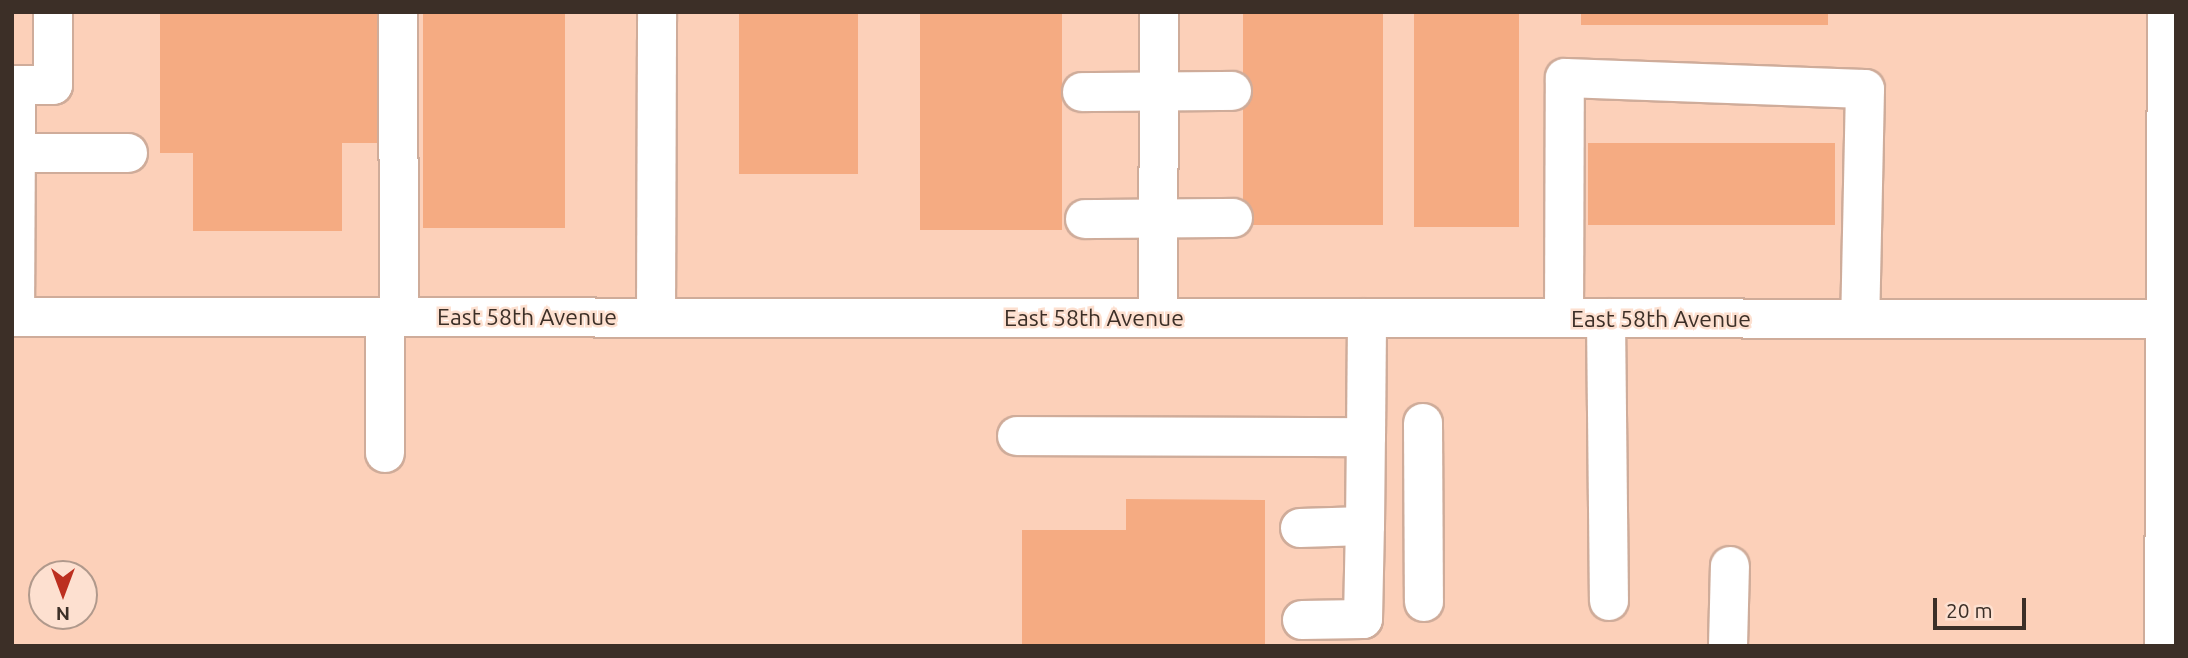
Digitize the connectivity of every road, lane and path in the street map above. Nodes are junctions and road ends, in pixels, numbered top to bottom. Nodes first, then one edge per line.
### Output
1 (53, 12) edge
2 (398, 12) edge
3 (657, 12) edge
4 (1159, 12) edge
5 (2167, 12) edge
6 (14, 85) edge
7 (1158, 91) junction
8 (1232, 91) dead end
9 (1082, 92) dead end
10 (16, 153) junction
11 (128, 153) dead end
12 (1158, 218) junction
13 (1233, 218) dead end
14 (1085, 219) dead end
15 (14, 317) edge
16 (392, 317) junction
17 (656, 317) junction
18 (1157, 318) junction
19 (1367, 318) junction
20 (1564, 318) junction
21 (1606, 318) junction
22 (1860, 319) junction
23 (2171, 319) edge
24 (1423, 423) dead end
25 (1017, 436) dead end
26 (1366, 437) junction
27 (385, 453) dead end
28 (1365, 526) junction
29 (1300, 528) dead end
30 (1730, 566) dead end
31 (1609, 601) dead end
32 (1424, 602) dead end
33 (1302, 620) dead end
34 (1728, 646) edge
35 (2164, 646) edge

1 - 6 street
2 - 16 street
3 - 17 street
4 - 7 street
5 - 23 street
6 - 10 street
7 - 8 street
7 - 9 street
7 - 12 street
10 - 11 street
10 - 15 street
12 - 13 street
12 - 14 street
12 - 18 street
15 - 16 street, East 58th Avenue
16 - 17 street, East 58th Avenue
16 - 27 street
17 - 18 street, East 58th Avenue
18 - 19 street, East 58th Avenue
19 - 20 street, East 58th Avenue
19 - 26 street
20 - 21 street, East 58th Avenue
20 - 22 street
21 - 22 street, East 58th Avenue
21 - 31 street
22 - 23 street, East 58th Avenue
23 - 35 street
24 - 32 street
25 - 26 street
26 - 28 street
28 - 29 street
28 - 33 street
30 - 34 street

